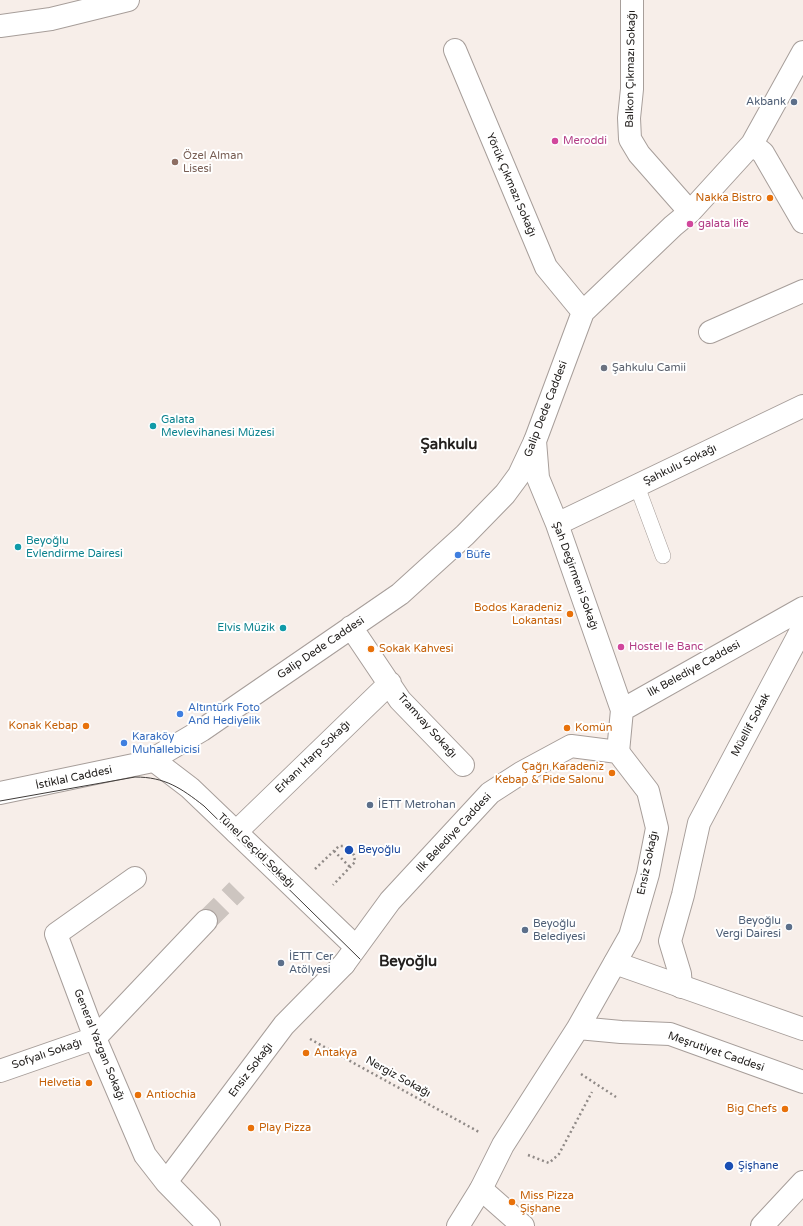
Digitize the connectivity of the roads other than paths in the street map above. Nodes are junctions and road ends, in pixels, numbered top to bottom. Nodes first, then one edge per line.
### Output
1 (128, 0) edge
2 (632, 0) edge
3 (0, 26) edge
4 (455, 50) dead end
5 (803, 52) edge
6 (752, 144) junction
7 (690, 212) junction
8 (803, 222) edge
9 (803, 291) edge
10 (583, 312) junction
11 (710, 332) dead end
12 (803, 406) edge
13 (535, 441) junction
14 (637, 486) junction
15 (557, 524) junction
16 (663, 556) dead end
17 (803, 608) edge
18 (803, 627) edge
19 (351, 628) junction
20 (390, 683) junction
21 (622, 710) junction
22 (618, 752) junction
23 (150, 761) junction
24 (463, 765) dead end
25 (0, 793) edge
26 (236, 832) junction
27 (135, 878) dead end
28 (206, 921) tunnel mouth
29 (350, 956) junction
30 (615, 963) junction
31 (682, 987) junction
32 (578, 1028) junction
33 (803, 1029) edge
34 (95, 1038) junction
35 (0, 1071) edge
36 (803, 1082) edge
37 (166, 1182) junction
38 (802, 1186) edge
39 (481, 1189) junction
40 (209, 1226) edge
41 (458, 1226) edge
42 (523, 1226) edge
43 (762, 1226) edge

1 - 3 street
2 - 7 street, Balkon Çıkmazı Sokağı
4 - 10 street, Yörük Çıkmazı Sokağı
5 - 6 street, Galip Dede Caddesi
6 - 7 street, Galip Dede Caddesi
6 - 8 street
7 - 10 street, Galip Dede Caddesi
9 - 11 street
10 - 13 street, Galip Dede Caddesi
12 - 14 street, Şahkulu Sokağı
13 - 15 street, Şah Değirmeni Sokağı
13 - 19 street, Galip Dede Caddesi
14 - 15 street, Şahkulu Sokağı
14 - 16 lane
15 - 21 street, Şah Değirmeni Sokağı
17 - 21 street, İlk Belediye Caddesi
18 - 31 street, Müellif Sokak
19 - 20 street, Tramvay Sokağı
19 - 23 street, Galip Dede Caddesi
20 - 24 street, Tramvay Sokağı
20 - 26 street, Erkanı Harp Sokağı
21 - 22 street
22 - 29 street, Ilk Belediye Caddesi
22 - 30 street, Ensiz Sokağı
23 - 25 street, İstiklal Caddesi
23 - 26 street, Tünel Geçidi Sokağı
26 - 29 street, Tünel Geçidi Sokağı
27 - 34 street, General Yazgan Sokağı
28 - 34 street
29 - 37 street, Ensiz Sokağı
30 - 31 street
30 - 32 street
31 - 33 street
32 - 36 street, Meşrutiyet Caddesi
32 - 39 street
34 - 35 street, Sofyalı Sokağı
34 - 37 street, General Yazgan Sokağı
37 - 40 street, General Yazgan Sokağı
38 - 43 street
39 - 41 street
39 - 42 street

